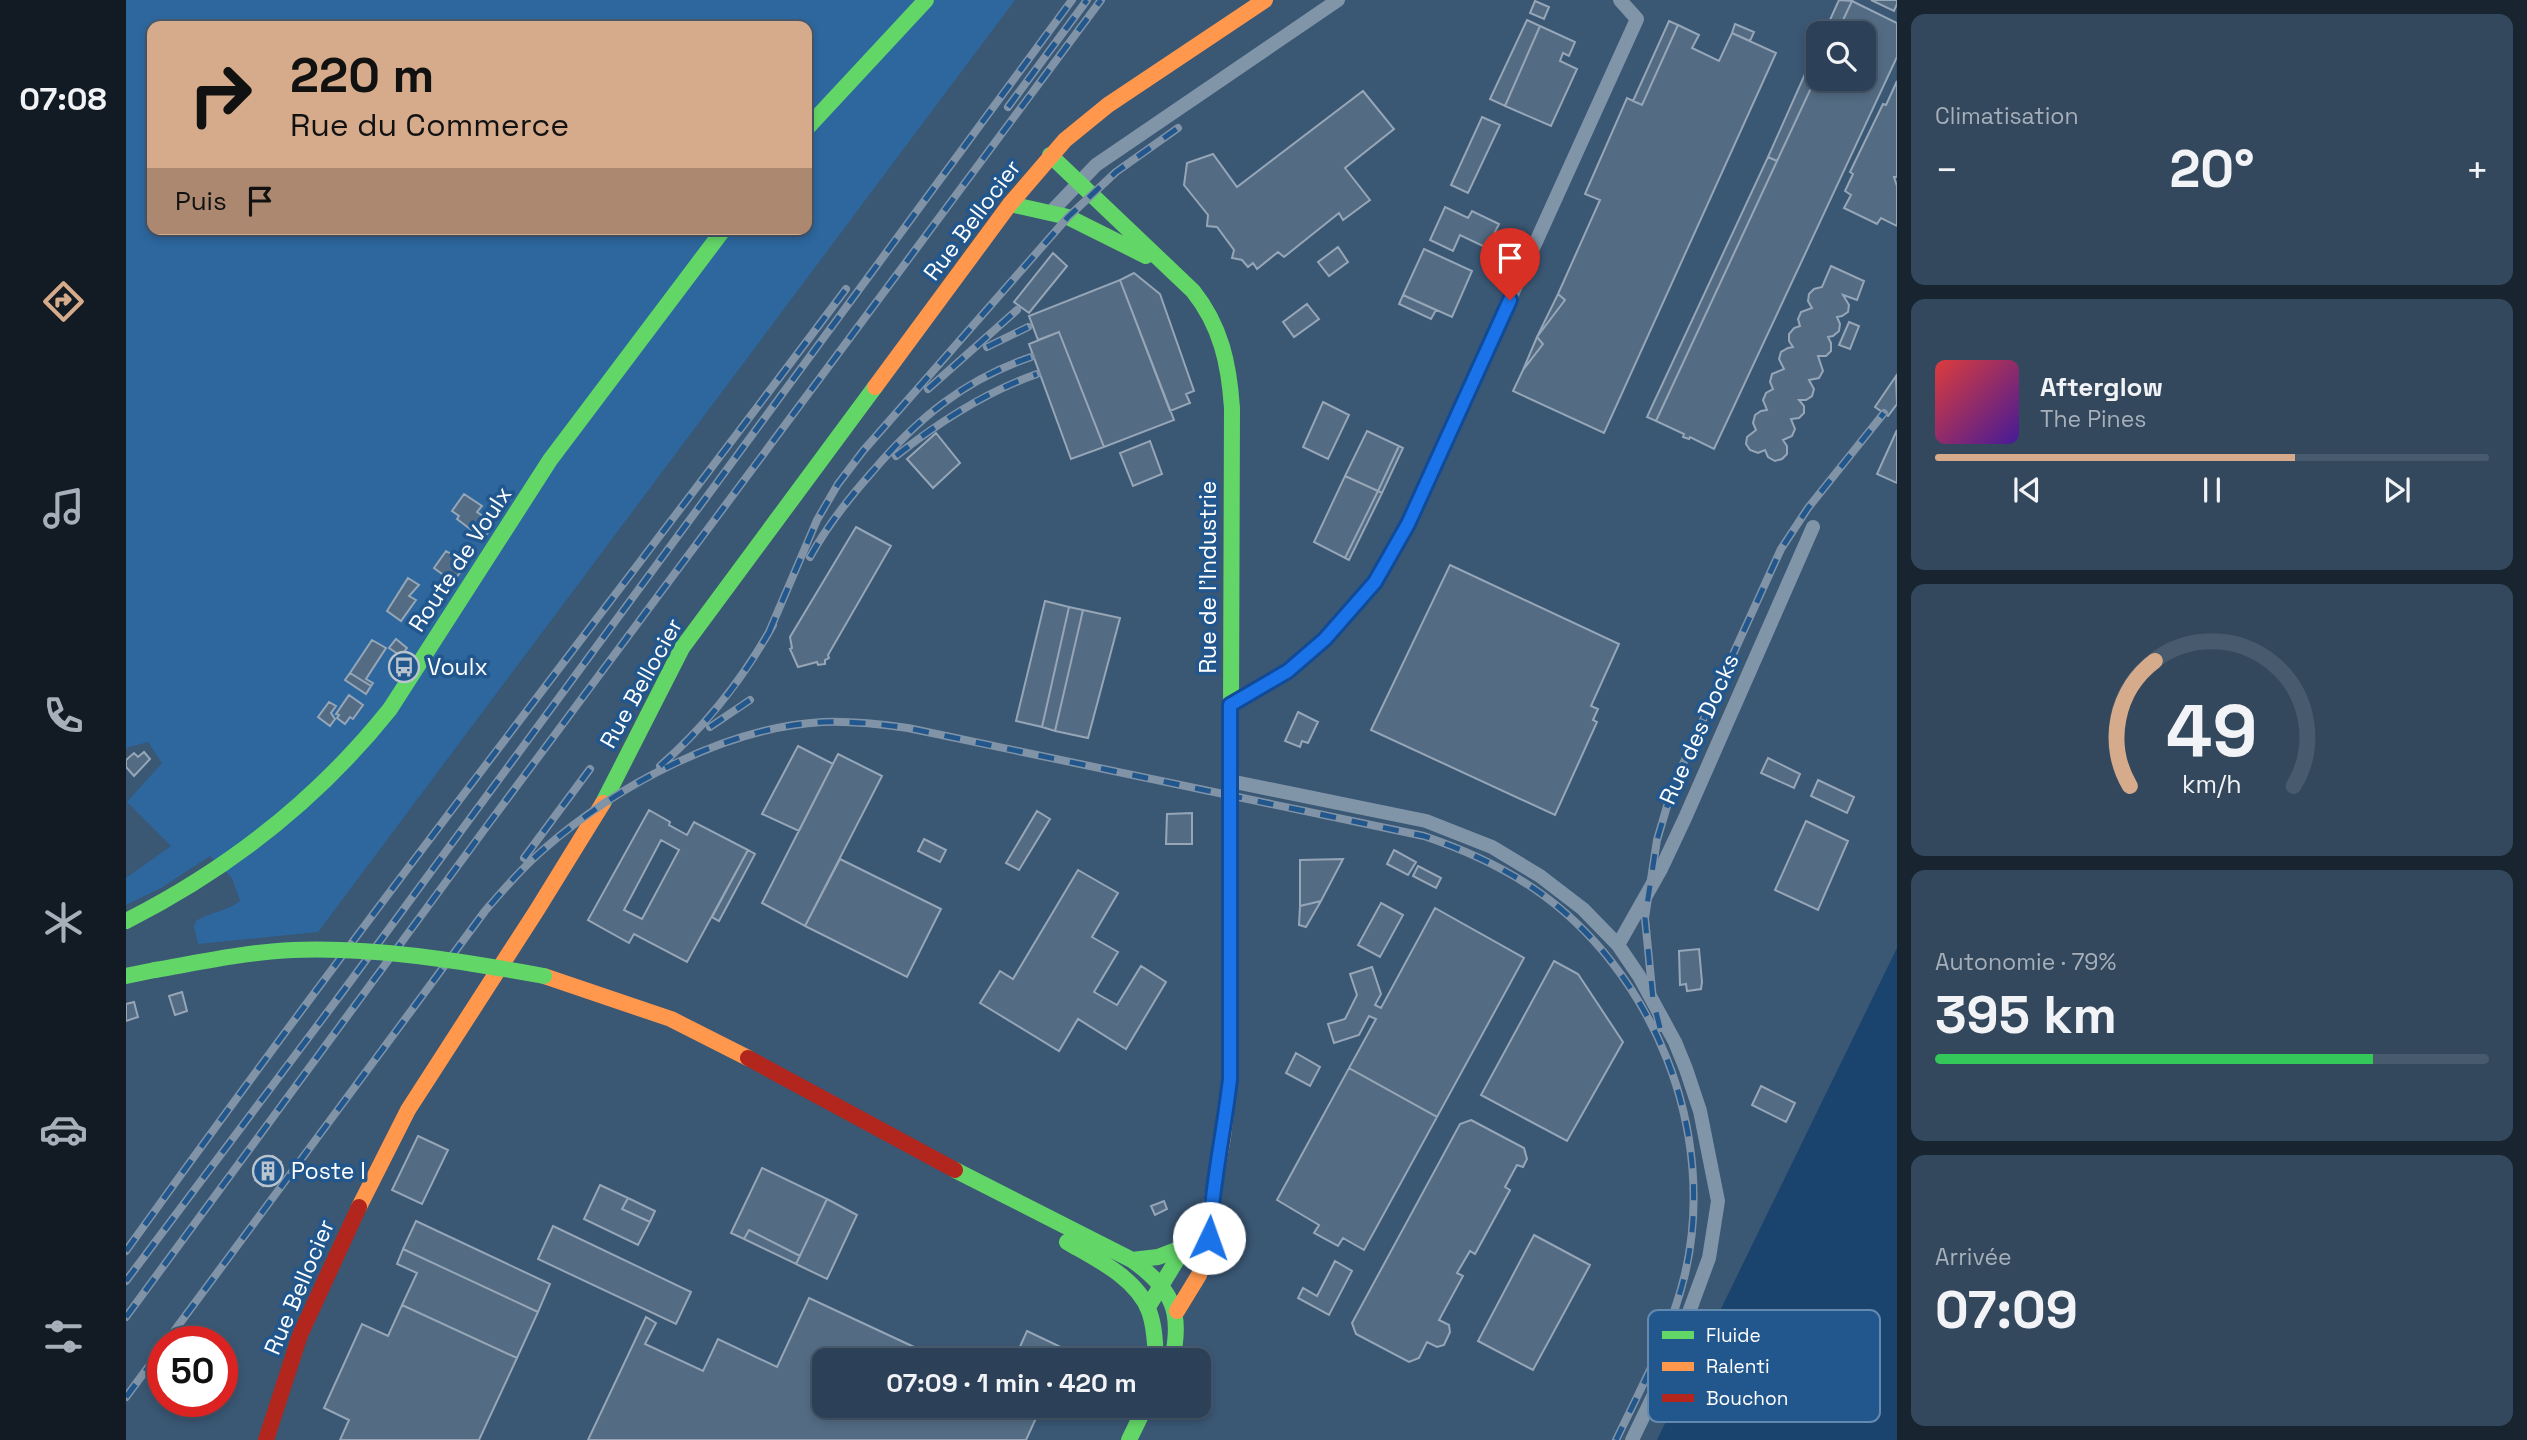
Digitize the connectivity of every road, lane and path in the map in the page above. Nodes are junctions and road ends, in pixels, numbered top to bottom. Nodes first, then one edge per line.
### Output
1 (926, 0) edge
2 (1265, 0) edge
3 (1338, 0) edge
4 (1620, 0) edge
5 (812, 123) edge
6 (1050, 155) junction
7 (1079, 183) junction
8 (1010, 204) junction
9 (1050, 213) junction
10 (719, 235) edge
11 (1164, 264) junction
12 (1812, 527) dead end
13 (1230, 705) junction
14 (1230, 781) junction
15 (126, 921) edge
16 (1618, 945) junction
17 (126, 976) edge
18 (949, 1167) junction
19 (1211, 1204) junction
20 (1187, 1246) junction
21 (1132, 1260) junction
22 (1171, 1298) junction
23 (1148, 1307) junction
24 (1690, 1310) edge
25 (1155, 1348) edge
26 (1175, 1348) edge
27 (1648, 1407) edge
28 (1140, 1418) edge
29 (266, 1440) edge
30 (1129, 1440) edge
31 (1632, 1440) edge

1 - 5 main road
2 - 6 main road, Rue Bellocier
3 - 7 street
4 - 13 street
6 - 7 main road, Rue de l'Industrie
6 - 8 main road, Rue Bellocier
7 - 9 street
7 - 11 main road, Rue de l'Industrie
8 - 9 main road
8 - 29 main road, Rue Bellocier
9 - 11 main road
10 - 15 main road, Route de Voulx
11 - 13 main road, Rue de l'Industrie
12 - 16 street, Rue des Docks
13 - 14 main road, Rue de l'Industrie
14 - 16 street
14 - 19 main road, Rue de l'Industrie
16 - 24 street
17 - 18 main road, bridge
18 - 21 main road
18 - 23 main road
19 - 20 main road
19 - 22 main road
20 - 21 main road
20 - 22 main road
21 - 22 main road
22 - 23 main road
22 - 26 main road
23 - 25 main road
27 - 31 street
28 - 30 main road

